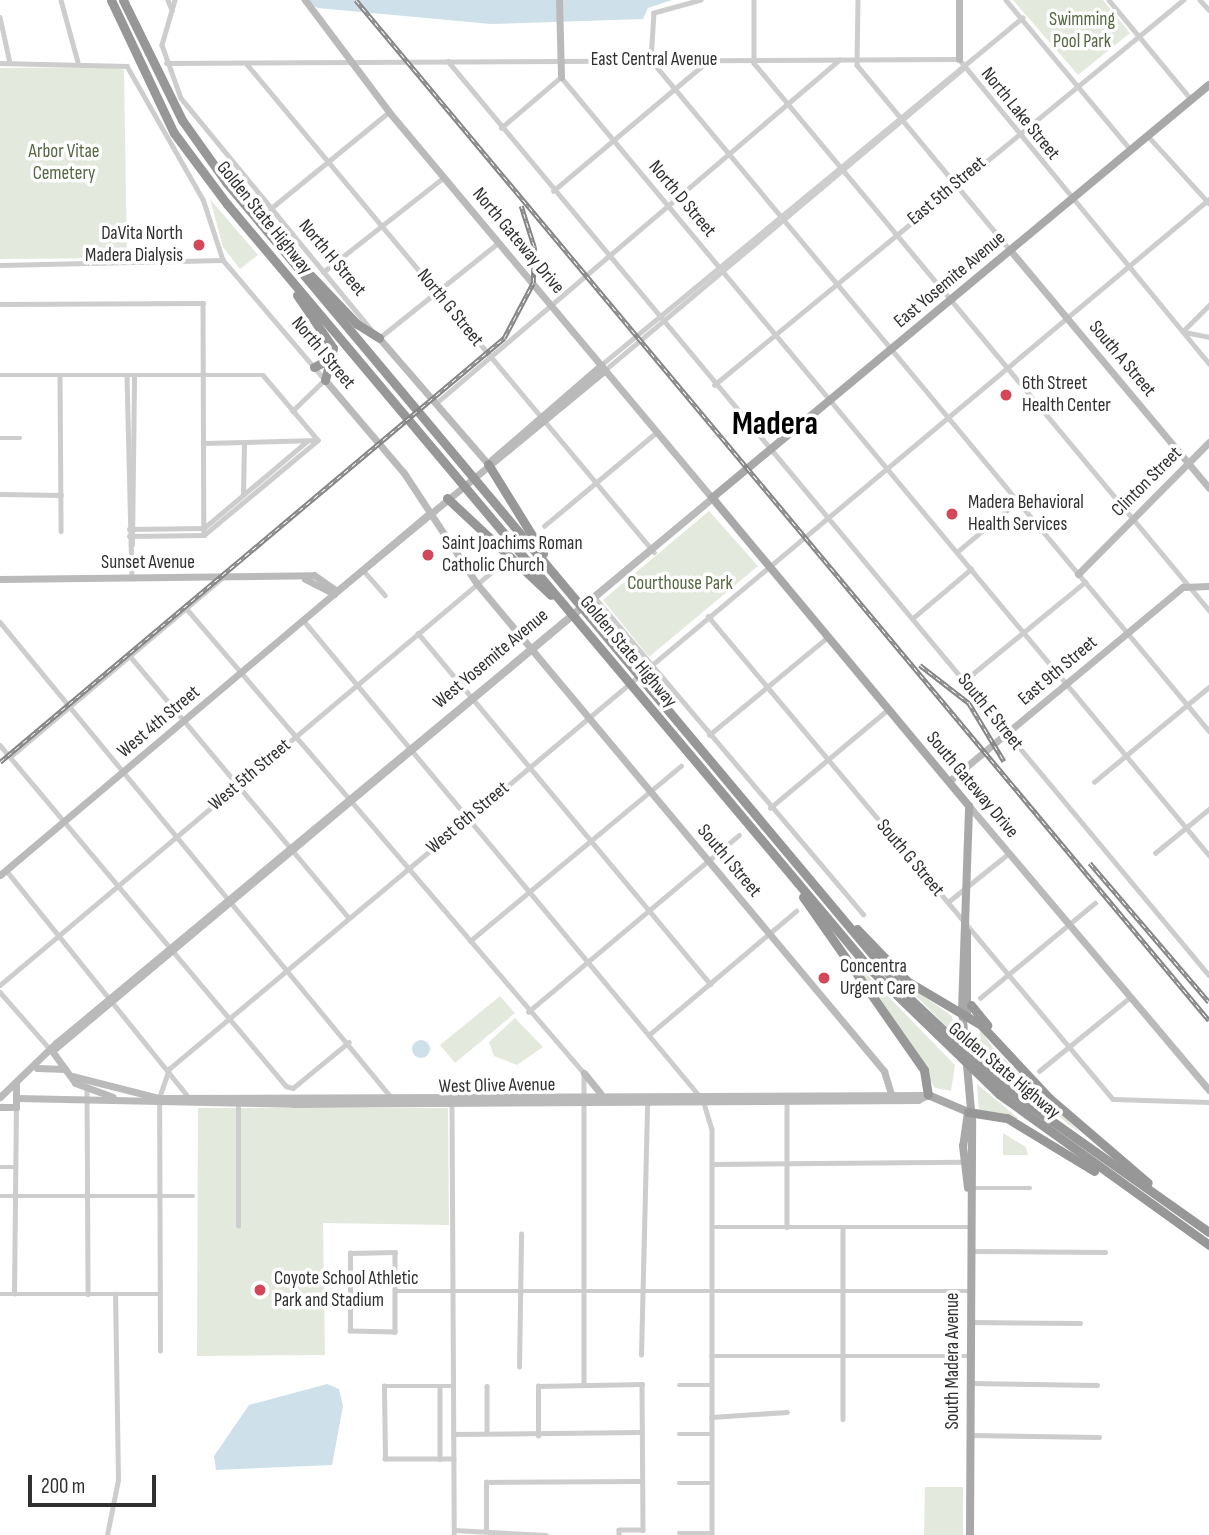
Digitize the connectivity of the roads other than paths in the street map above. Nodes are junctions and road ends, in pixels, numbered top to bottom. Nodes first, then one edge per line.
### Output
1 (61, 0) edge
2 (111, 0) edge
3 (122, 0) edge
4 (167, 0) edge
5 (175, 0) edge
6 (305, 0) edge
7 (559, 0) edge
8 (701, 0) edge
9 (754, 0) edge
10 (858, 0) edge
11 (959, 0) edge
12 (1006, 0) edge
13 (1109, 0) edge
14 (1183, 0) edge
15 (1200, 0) edge
16 (1209, 10) edge
17 (173, 11) junction
18 (0, 18) edge
19 (1022, 18) junction
20 (1136, 34) junction
21 (559, 59) junction
22 (959, 59) junction
23 (651, 60) junction
24 (708, 60) junction
25 (754, 60) junction
26 (840, 60) junction
27 (857, 60) junction
28 (448, 61) junction
29 (78, 62) junction
30 (348, 62) junction
31 (0, 63) edge
32 (10, 63) junction
33 (166, 63) junction
34 (246, 63) junction
35 (962, 68) junction
36 (561, 77) junction
37 (1077, 83) junction
38 (1209, 85) edge
39 (674, 89) junction
40 (1191, 99) junction
41 (788, 103) junction
42 (389, 112) junction
43 (899, 117) junction
44 (904, 122) junction
45 (500, 128) junction
46 (1016, 134) junction
47 (1147, 136) junction
48 (613, 140) junction
49 (1131, 150) junction
50 (728, 154) junction
51 (330, 163) junction
52 (839, 166) junction
53 (844, 172) junction
54 (444, 178) junction
55 (957, 184) junction
56 (553, 191) junction
57 (1070, 200) junction
58 (1208, 201) edge
59 (667, 205) junction
60 (249, 209) junction
61 (270, 209) junction
62 (779, 217) junction
63 (783, 222) junction
64 (384, 228) junction
65 (895, 234) junction
66 (498, 243) junction
67 (1010, 250) junction
68 (607, 256) junction
69 (273, 259) junction
70 (223, 260) junction
71 (0, 265) edge
72 (1126, 266) junction
73 (721, 270) junction
74 (323, 272) junction
75 (835, 285) junction
76 (438, 293) junction
77 (950, 300) junction
78 (0, 304) edge
79 (550, 304) junction
80 (1209, 305) edge
81 (1066, 316) junction
82 (660, 320) junction
83 (1183, 331) junction
84 (774, 335) junction
85 (1209, 337) edge
86 (379, 338) junction
87 (890, 350) junction
88 (334, 357) junction
89 (491, 358) junction
90 (1209, 363) edge
91 (1005, 366) junction
92 (314, 367) junction
93 (603, 367) junction
94 (0, 375) edge
95 (60, 375) junction
96 (127, 375) junction
97 (134, 375) junction
98 (204, 375) junction
99 (325, 380) junction
100 (714, 385) junction
101 (829, 400) junction
102 (435, 404) junction
103 (293, 411) junction
104 (945, 416) junction
105 (542, 418) junction
106 (657, 432) junction
107 (0, 438) edge
108 (20, 438) dead end
109 (318, 440) junction
110 (306, 442) junction
111 (1209, 442) edge
112 (204, 443) junction
113 (244, 443) junction
114 (768, 452) junction
115 (1188, 463) junction
116 (485, 466) junction
117 (885, 467) junction
118 (597, 482) junction
119 (1209, 488) edge
120 (0, 494) edge
121 (61, 495) junction
122 (243, 496) junction
123 (449, 497) junction
124 (712, 498) junction
125 (1018, 501) junction
126 (431, 512) junction
127 (825, 517) junction
128 (1133, 518) junction
129 (544, 526) dead end
130 (204, 528) junction
131 (131, 529) junction
132 (61, 531) dead end
133 (204, 535) junction
134 (132, 536) junction
135 (652, 549) junction
136 (957, 552) junction
137 (500, 565) dead end
138 (767, 565) junction
139 (971, 569) junction
140 (364, 571) junction
141 (1079, 574) junction
142 (132, 578) junction
143 (222, 578) junction
144 (0, 579) edge
145 (1085, 582) junction
146 (477, 584) junction
147 (564, 584) junction
148 (1188, 586) junction
149 (1209, 586) edge
150 (335, 592) junction
151 (385, 595) dead end
152 (591, 600) junction
153 (186, 608) junction
154 (1209, 610) edge
155 (708, 616) junction
156 (913, 618) junction
157 (304, 621) junction
158 (578, 621) junction
159 (0, 622) edge
160 (1024, 633) junction
161 (1128, 633) junction
162 (418, 634) junction
163 (828, 637) junction
164 (532, 650) junction
165 (130, 656) junction
166 (649, 667) junction
167 (242, 673) junction
168 (965, 680) junction
169 (358, 684) junction
170 (1066, 684) junction
171 (767, 687) junction
172 (1209, 687) edge
173 (473, 700) junction
174 (1188, 705) junction
175 (70, 706) junction
176 (888, 709) junction
177 (590, 718) junction
178 (185, 721) junction
179 (1209, 731) edge
180 (1007, 734) junction
181 (709, 735) junction
182 (297, 736) junction
183 (0, 745) edge
184 (414, 750) junction
185 (1126, 756) junction
186 (10, 757) junction
187 (828, 759) junction
188 (681, 766) dead end
189 (529, 767) junction
190 (124, 771) junction
191 (949, 781) junction
192 (1094, 782) dead end
193 (238, 785) junction
194 (650, 791) junction
195 (353, 800) junction
196 (970, 806) junction
197 (770, 808) junction
198 (1209, 809) edge
199 (470, 816) junction
200 (64, 821) junction
201 (1186, 828) junction
202 (740, 835) dead end
203 (178, 836) junction
204 (591, 841) junction
205 (293, 851) junction
206 (1155, 853) dead end
207 (1008, 854) junction
208 (1209, 855) edge
209 (709, 862) junction
210 (408, 867) junction
211 (802, 872) junction
212 (3, 873) edge
213 (792, 877) junction
214 (118, 886) junction
215 (968, 886) junction
216 (531, 892) junction
217 (231, 901) junction
218 (948, 902) junction
219 (1095, 903) dead end
220 (796, 911) dead end
221 (649, 912) junction
222 (863, 914) dead end
223 (349, 918) junction
224 (1069, 925) junction
225 (967, 929) junction
226 (769, 934) junction
227 (59, 936) junction
228 (470, 942) junction
229 (172, 952) junction
230 (589, 962) junction
231 (289, 967) junction
232 (1008, 975) junction
233 (1209, 975) edge
234 (710, 984) junction
235 (0, 985) edge
236 (0, 992) edge
237 (1129, 998) junction
238 (114, 999) junction
239 (980, 999) dead end
240 (971, 1005) junction
241 (528, 1012) junction
242 (229, 1018) junction
243 (967, 1018) junction
244 (650, 1034) junction
245 (349, 1042) junction
246 (1000, 1044) junction
247 (1068, 1047) junction
248 (52, 1051) junction
249 (33, 1069) junction
250 (169, 1069) junction
251 (1039, 1071) dead end
252 (70, 1073) junction
253 (584, 1073) junction
254 (16, 1084) junction
255 (968, 1086) junction
256 (83, 1088) junction
257 (114, 1090) junction
258 (1209, 1090) edge
259 (600, 1093) junction
260 (697, 1093) junction
261 (452, 1094) junction
262 (390, 1095) junction
263 (928, 1095) junction
264 (188, 1096) junction
265 (584, 1096) junction
266 (893, 1096) junction
267 (0, 1097) edge
268 (787, 1097) junction
269 (67, 1098) junction
270 (647, 1099) junction
271 (945, 1099) junction
272 (85, 1100) junction
273 (703, 1100) junction
274 (135, 1101) junction
275 (159, 1101) junction
276 (1209, 1102) edge
277 (16, 1103) junction
278 (396, 1103) junction
279 (452, 1103) junction
280 (238, 1104) junction
281 (0, 1107) edge
282 (968, 1112) junction
283 (787, 1162) junction
284 (963, 1162) junction
285 (712, 1164) junction
286 (0, 1167) edge
287 (15, 1167) junction
288 (968, 1188) junction
289 (1030, 1188) dead end
290 (0, 1196) edge
291 (15, 1196) junction
292 (86, 1196) junction
293 (159, 1196) junction
294 (193, 1196) dead end
295 (1192, 1220) junction
296 (238, 1226) dead end
297 (712, 1227) junction
298 (787, 1227) junction
299 (843, 1227) junction
300 (968, 1227) junction
301 (1185, 1228) junction
302 (1209, 1232) edge
303 (522, 1234) dead end
304 (1209, 1245) edge
305 (968, 1251) junction
306 (1105, 1252) dead end
307 (711, 1291) junction
308 (969, 1291) junction
309 (396, 1292) junction
310 (453, 1292) junction
311 (521, 1292) junction
312 (585, 1292) junction
313 (644, 1292) junction
314 (843, 1292) junction
315 (0, 1294) edge
316 (14, 1294) junction
317 (88, 1294) junction
318 (115, 1294) junction
319 (160, 1294) junction
320 (969, 1322) junction
321 (1080, 1323) dead end
322 (160, 1351) dead end
323 (641, 1355) dead end
324 (711, 1356) junction
325 (969, 1356) junction
326 (843, 1357) junction
327 (519, 1367) dead end
328 (969, 1383) junction
329 (584, 1385) junction
330 (679, 1385) dead end
331 (712, 1385) junction
332 (1097, 1385) dead end
333 (440, 1386) junction
334 (454, 1386) junction
335 (487, 1386) dead end
336 (787, 1412) dead end
337 (711, 1417) junction
338 (843, 1419) dead end
339 (642, 1432) junction
340 (487, 1433) junction
341 (454, 1434) junction
342 (679, 1434) dead end
343 (711, 1434) junction
344 (969, 1435) junction
345 (538, 1436) junction
346 (1099, 1437) dead end
347 (440, 1459) junction
348 (454, 1459) junction
349 (642, 1481) junction
350 (679, 1483) dead end
351 (711, 1483) junction
352 (486, 1530) junction
353 (520, 1532) edge
354 (619, 1532) edge
355 (454, 1533) edge
356 (679, 1533) dead end
357 (712, 1534) edge
358 (107, 1535) edge
359 (546, 1535) edge
360 (970, 1535) edge

1 - 29 street
2 - 69 highway, Golden State Highway
3 - 60 highway, Golden State Highway
4 - 17 street
5 - 17 street
6 - 30 main road, North Gateway Drive
7 - 21 main road
8 - 23 street
9 - 25 street
10 - 27 street
11 - 22 main road, North Lake Street
12 - 19 street
13 - 20 street
14 - 20 street, East 5th Street
15 - 16 street
17 - 33 street
18 - 32 street
19 - 35 street
19 - 37 street
20 - 37 street, East 5th Street
20 - 40 street
21 - 23 street, East Central Avenue
21 - 28 street, East Central Avenue
21 - 36 main road
22 - 27 street, East Central Avenue
22 - 35 street, North Lake Street
23 - 24 street, East Central Avenue
23 - 39 street
24 - 25 street, East Central Avenue
24 - 39 street
25 - 26 street, East Central Avenue
25 - 41 street
26 - 27 street, East Central Avenue
26 - 41 street
27 - 43 street
28 - 30 street, East Central Avenue
28 - 45 street, South E Street
29 - 32 street
29 - 70 street, North I Street
30 - 34 street, East Central Avenue
30 - 42 main road, North Gateway Drive
31 - 32 street
33 - 34 street, East Central Avenue
33 - 61 street, North H Street
34 - 51 street, North G Street
35 - 43 street
35 - 44 street
35 - 46 street, North Lake Street
36 - 45 street
36 - 48 street, North D Street
37 - 46 street, East 5th Street
37 - 49 street
38 - 40 main road, East Yosemite Avenue
39 - 48 street
39 - 50 street
40 - 47 main road, East Yosemite Avenue
41 - 50 street
41 - 52 street
42 - 51 street
42 - 54 main road, North Gateway Drive
43 - 44 street
43 - 52 street
44 - 53 street
44 - 55 street
45 - 56 street, South E Street
46 - 55 street, East 5th Street
46 - 57 street, North Lake Street
47 - 49 main road, East Yosemite Avenue
47 - 58 street
48 - 56 street
48 - 59 street, North D Street
49 - 57 main road, East Yosemite Avenue
50 - 59 street
50 - 62 street
51 - 61 street
51 - 64 street, North G Street
52 - 53 street
52 - 62 street
53 - 63 street
53 - 65 street
54 - 64 street
54 - 66 main road, North Gateway Drive
55 - 65 street, East 5th Street
55 - 67 street
56 - 68 street, South E Street
57 - 67 main road, East Yosemite Avenue
57 - 72 street, North Lake Street
58 - 72 street, West 6th Street
59 - 68 street
59 - 73 street, North D Street
60 - 86 highway
60 - 147 highway, Golden State Highway
61 - 74 street, North H Street
62 - 63 street
62 - 73 street
63 - 73 street
63 - 75 street
64 - 74 street
64 - 76 street, North G Street
65 - 75 street, East 5th Street
65 - 77 street
66 - 76 street
66 - 79 main road, North Gateway Drive
67 - 77 main road, East Yosemite Avenue
67 - 81 main road, South A Street
68 - 79 street
68 - 82 street, South E Street
69 - 88 highway
69 - 158 highway, Golden State Highway
70 - 71 street
70 - 92 street, North I Street
72 - 81 street, West 6th Street
72 - 83 street, North Lake Street
73 - 82 street
73 - 84 street, North D Street
74 - 86 street, North H Street
75 - 84 street, East 5th Street
75 - 87 street
76 - 86 street
76 - 89 street, North G Street
77 - 87 main road, East Yosemite Avenue
77 - 91 street
78 - 98 street
79 - 89 street
79 - 93 main road, North Gateway Drive
80 - 83 street
81 - 91 street, West 6th Street
81 - 115 main road, South A Street
82 - 93 street
82 - 100 street, South E Street
83 - 85 street
83 - 90 street, North Lake Street
84 - 100 street, East 5th Street
84 - 101 street, North D Street
86 - 102 main road, North H Street
87 - 101 main road, East Yosemite Avenue
87 - 104 street
88 - 92 highway
88 - 99 highway
89 - 102 street
89 - 105 street, North G Street
91 - 104 street, West 6th Street
91 - 128 street
92 - 99 street, North I Street
93 - 105 main road, West 4th Street
93 - 106 main road, North Gateway Drive
94 - 95 street
95 - 96 street
95 - 121 street
96 - 97 street
96 - 131 street
97 - 98 street
97 - 131 street
98 - 103 street
98 - 112 street
99 - 103 street
99 - 126 main road, North I Street
100 - 114 street, South E Street
101 - 114 main road, East Yosemite Avenue
101 - 117 street, North D Street
102 - 116 main road, North H Street
103 - 109 street
104 - 117 street, West 6th Street
104 - 125 street
105 - 116 main road, West 4th Street
105 - 118 street, North G Street
106 - 118 street
106 - 124 main road, North Gateway Drive
107 - 108 street
109 - 110 street
109 - 133 street
110 - 113 street
110 - 122 street
111 - 115 main road, Clinton Street
112 - 113 street
112 - 130 street
113 - 122 street
114 - 124 main road, East Yosemite Avenue
114 - 127 street, South E Street
115 - 119 main road, South A Street
115 - 128 main road, Clinton Street
116 - 123 main road, West 4th Street
116 - 147 highway
117 - 127 street, West 6th Street
117 - 136 street, North D Street
118 - 129 street
118 - 135 street, North G Street
120 - 121 street
121 - 132 street
122 - 130 street
123 - 126 main road, West 4th Street
123 - 158 highway
124 - 135 main road, West Yosemite Avenue
124 - 138 main road, South Gateway Drive
125 - 136 street
125 - 141 street
126 - 140 main road, West 4th Street
126 - 146 main road, North I Street
126 - 150 main road, West 4th Street
127 - 138 street, West 6th Street
127 - 156 street, South E Street
128 - 141 main road, Clinton Street
128 - 148 street
130 - 131 street
130 - 133 street
131 - 134 street
133 - 134 street
134 - 142 street
135 - 152 main road, West Yosemite Avenue
136 - 139 street, North D Street
137 - 146 street, West 5th Street
138 - 155 street, West 6th Street
138 - 163 main road, South Gateway Drive
139 - 156 street
139 - 160 street, North D Street
140 - 150 main road, West 4th Street
140 - 151 street
141 - 145 street
142 - 143 main road, Sunset Avenue
142 - 144 main road, Sunset Avenue
143 - 150 main road, Sunset Avenue
143 - 153 street
145 - 160 street
145 - 161 street
146 - 162 street, West 5th Street
146 - 164 main road, North I Street
147 - 211 highway, Golden State Highway
148 - 149 main road
148 - 154 street
148 - 161 main road, East 9th Street
150 - 157 main road, West 4th Street
152 - 164 main road, West Yosemite Avenue
152 - 166 street
153 - 165 street
153 - 167 street
155 - 166 street, West 6th Street
155 - 171 street, South G Street
156 - 168 street, South E Street
157 - 167 main road, West 4th Street
157 - 169 street
158 - 213 highway, Golden State Highway
159 - 175 street
160 - 168 street
160 - 170 street, North D Street
161 - 170 main road, East 9th Street
161 - 174 street
162 - 169 street, West 5th Street
162 - 173 street
163 - 171 street
163 - 176 main road, South Gateway Drive
164 - 173 main road, West Yosemite Avenue
164 - 177 main road, South I Street
165 - 175 street
165 - 178 street
166 - 177 street, West 6th Street
166 - 181 street
167 - 178 main road, West 4th Street
167 - 182 street
168 - 180 street, South E Street
169 - 182 street, West 5th Street
169 - 184 street
170 - 180 main road, East 9th Street
170 - 185 street, North D Street
171 - 181 street
171 - 187 street, South G Street
172 - 174 street
173 - 184 main road, West Yosemite Avenue
173 - 189 street
174 - 179 street
174 - 185 street
175 - 186 street
175 - 190 street
176 - 187 street
176 - 191 main road, South Gateway Drive
177 - 189 street, West 6th Street
177 - 194 main road, South I Street
178 - 190 main road, West 4th Street
178 - 193 street
180 - 191 main road, East 9th Street
180 - 233 street, South E Street
181 - 197 street
182 - 193 street, West 5th Street
182 - 195 street
183 - 186 street
184 - 195 main road, West Yosemite Avenue
184 - 199 street
185 - 192 street
185 - 201 street, North D Street
186 - 200 street
187 - 197 street
187 - 218 street, South G Street
188 - 194 street
189 - 199 street, West 6th Street
189 - 204 street
190 - 200 main road, West 4th Street
190 - 203 street
191 - 196 main road, South Gateway Drive
193 - 203 street, West 5th Street
193 - 205 street
194 - 204 street
194 - 209 main road, South I Street
195 - 205 main road, West Yosemite Avenue
195 - 210 street
196 - 207 main road, South Gateway Drive
196 - 215 main road, South Madera Avenue
197 - 222 street
198 - 201 street
199 - 210 street, West 6th Street
199 - 216 street
200 - 212 main road, West 4th Street
200 - 214 street
201 - 206 street
201 - 208 street, North D Street
202 - 209 street
203 - 214 street, West 5th Street
203 - 217 street
204 - 216 street
204 - 221 street
205 - 217 main road, West Yosemite Avenue
205 - 223 street
207 - 215 street
207 - 224 main road, South Gateway Drive
209 - 221 street
209 - 226 main road, South I Street
210 - 223 street, West 6th Street
210 - 228 street
211 - 243 highway
211 - 295 highway, Golden State Highway
212 - 227 street
213 - 263 highway
213 - 301 highway, Golden State Highway
214 - 227 street, West 5th Street
214 - 229 street
215 - 218 street
215 - 225 main road, South Madera Avenue
216 - 228 street
216 - 230 street
217 - 229 main road, West Yosemite Avenue
217 - 231 street
218 - 225 street, South G Street
219 - 224 street
220 - 226 street
221 - 230 street
221 - 234 street
223 - 231 street, West 6th Street
224 - 232 street
224 - 237 main road, South Gateway Drive
225 - 232 street, South G Street
225 - 240 main road, South Madera Avenue
225 - 243 main road, South Madera Avenue
226 - 234 street
226 - 266 main road, South I Street
227 - 235 street, West 5th Street
227 - 238 street
228 - 241 street
229 - 238 main road, West Yosemite Avenue
229 - 242 street
230 - 241 street
230 - 244 street
231 - 242 street, West 6th Street
231 - 245 street
232 - 239 street
232 - 247 street, South G Street
234 - 244 street
236 - 248 street
237 - 247 street
237 - 258 main road, South Gateway Drive
238 - 248 main road, West Yosemite Avenue
238 - 250 street
240 - 243 main road, South Madera Avenue
240 - 246 highway
241 - 253 street
242 - 245 street
242 - 250 street, West 6th Street
243 - 246 highway
243 - 255 main road, South Madera Avenue
244 - 260 street
245 - 262 street
246 - 295 highway
247 - 251 street
247 - 276 street, South G Street
248 - 249 main road, West Yosemite Avenue
248 - 252 main road
249 - 252 main road
249 - 254 main road, West Yosemite Avenue
250 - 264 street
250 - 275 street
252 - 256 main road
252 - 257 main road, West Olive Avenue
253 - 259 main road
253 - 265 street
254 - 267 main road, West Yosemite Avenue
254 - 277 main road
255 - 271 main road
255 - 282 main road, South Madera Avenue
256 - 257 main road
256 - 269 main road
256 - 272 street
256 - 274 main road
257 - 275 main road, West Olive Avenue
259 - 260 main road, West Olive Avenue
259 - 265 main road, West Olive Avenue
260 - 268 main road, West Olive Avenue
260 - 273 street
261 - 262 main road, West Olive Avenue
261 - 265 main road, West Olive Avenue
261 - 279 street
262 - 264 main road, West Olive Avenue
262 - 278 street
263 - 266 main road, West Olive Avenue
263 - 271 main road, West Olive Avenue
264 - 275 main road, West Olive Avenue
265 - 270 main road, West Olive Avenue
265 - 279 main road, West Olive Avenue
265 - 312 street
266 - 268 main road, West Olive Avenue
268 - 273 main road, West Olive Avenue
268 - 283 street
269 - 272 main road, West Olive Avenue
269 - 277 main road, West Olive Avenue
270 - 273 main road, West Olive Avenue
270 - 313 street
271 - 282 main road, West Olive Avenue
272 - 274 main road, West Olive Avenue
272 - 292 street
273 - 285 street
274 - 275 main road, West Olive Avenue
275 - 280 main road, West Olive Avenue
275 - 293 street
277 - 281 main road, West Olive Avenue
277 - 287 street
278 - 279 main road, West Olive Avenue
278 - 280 main road, West Olive Avenue
279 - 310 street
280 - 296 street
282 - 284 main road, South Madera Avenue
282 - 288 main road, South Madera Avenue
282 - 301 highway
283 - 284 street
283 - 285 street
283 - 298 street
284 - 288 main road, South Madera Avenue
285 - 297 street
286 - 287 street
287 - 291 street
288 - 289 street
288 - 300 main road, South Madera Avenue
290 - 291 street
291 - 292 street
291 - 316 street
292 - 293 street
292 - 317 street
293 - 294 street
293 - 319 street
295 - 302 highway, Golden State Highway
297 - 298 street
297 - 307 street
298 - 299 street
299 - 300 street
299 - 314 street
300 - 305 main road, South Madera Avenue
301 - 304 highway, Golden State Highway
303 - 311 street
305 - 306 street
305 - 308 main road, South Madera Avenue
307 - 313 street
307 - 314 street
307 - 324 street
308 - 314 street
308 - 320 main road, South Madera Avenue
309 - 309 street
309 - 310 street
310 - 311 street
310 - 334 street
311 - 312 street
311 - 327 street
312 - 313 street
312 - 329 street
313 - 323 street
314 - 326 street
315 - 316 street
316 - 317 street
317 - 318 street
318 - 319 street
318 - 358 street
319 - 322 street
320 - 321 street
320 - 325 main road, South Madera Avenue
324 - 326 street
324 - 331 street
325 - 326 street
325 - 328 main road, South Madera Avenue
326 - 338 street
328 - 332 street
328 - 344 main road, South Madera Avenue
329 - 339 street
329 - 345 street
330 - 331 street
331 - 337 street
333 - 334 street
333 - 347 street
333 - 347 street
334 - 341 street
335 - 340 street
336 - 337 street
337 - 343 street
339 - 345 street
339 - 349 street
340 - 341 street
340 - 345 street
341 - 348 street
342 - 343 street
343 - 351 street
344 - 346 street
344 - 360 main road, South Madera Avenue
347 - 348 street
348 - 355 street
349 - 352 street
349 - 354 street
350 - 351 street
351 - 357 street
352 - 353 street
352 - 355 street
353 - 359 street
356 - 357 street

